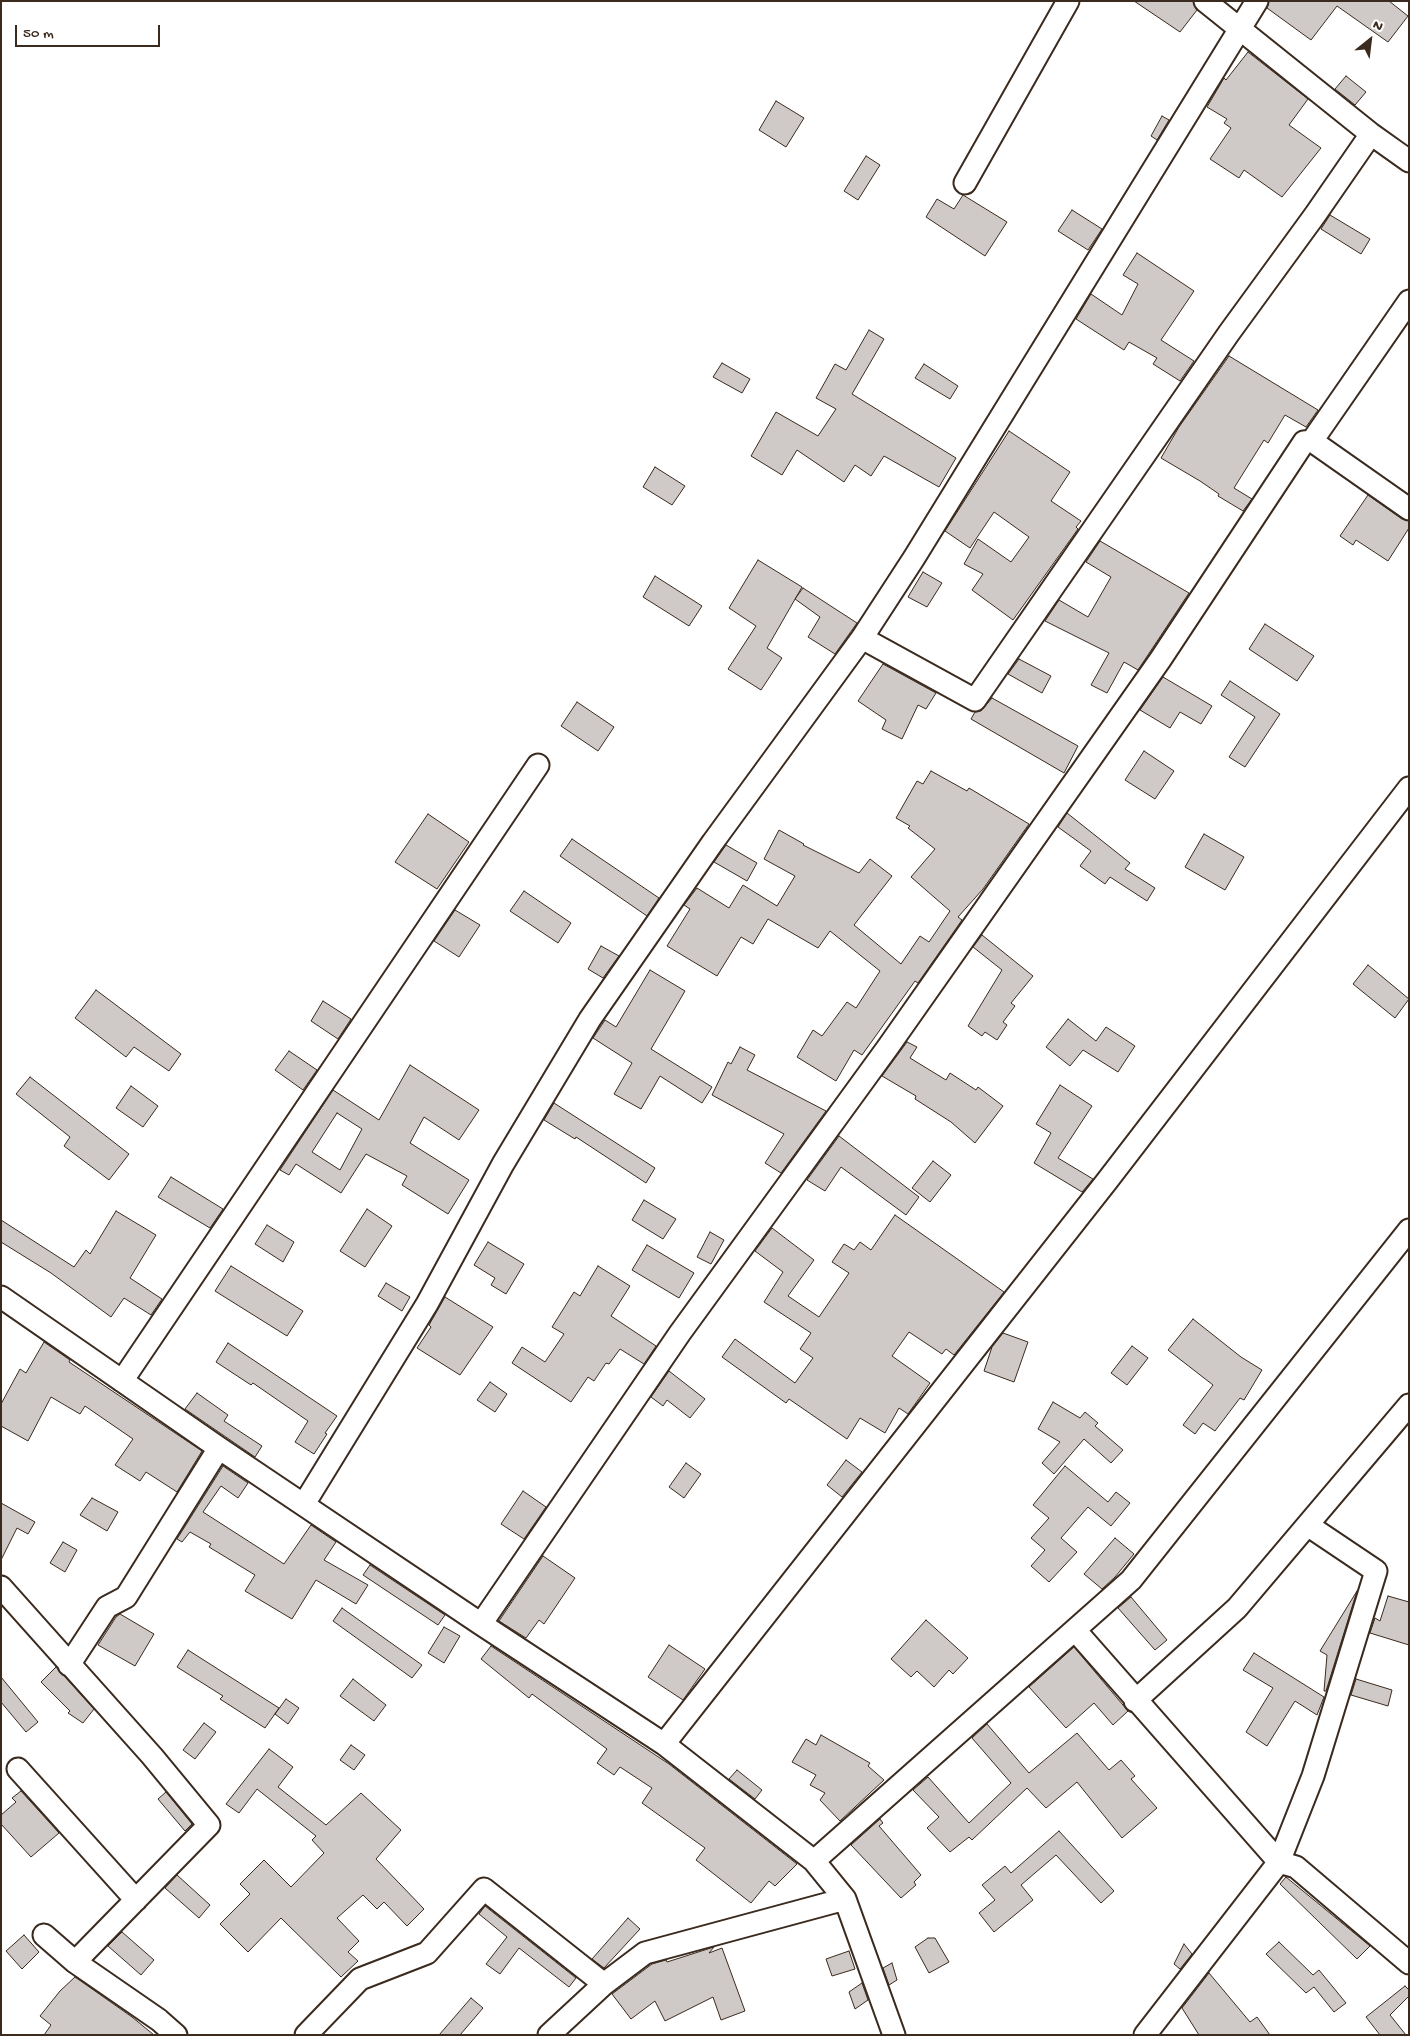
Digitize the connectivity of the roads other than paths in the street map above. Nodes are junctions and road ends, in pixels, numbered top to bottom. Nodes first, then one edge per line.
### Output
1 (1068, 1) edge
2 (1206, 1) edge
3 (1257, 1) edge
4 (1241, 30) junction
5 (1371, 134) junction
6 (1409, 161) edge
7 (965, 183) dead end
8 (1409, 301) edge
9 (1312, 441) junction
10 (1409, 509) edge
11 (862, 638) junction
12 (538, 765) dead end
13 (1409, 788) edge
14 (1409, 1230) edge
15 (1, 1297) edge
16 (122, 1381) junction
17 (1409, 1405) edge
18 (219, 1448) junction
19 (304, 1504) junction
20 (1309, 1526) junction
21 (1, 1587) edge
22 (481, 1624) junction
23 (1075, 1630) junction
24 (69, 1665) junction
25 (1135, 1701) junction
26 (664, 1744) junction
27 (18, 1769) dead end
28 (814, 1861) junction
29 (1279, 1862) junction
30 (845, 1899) junction
31 (136, 1900) junction
32 (44, 1935) dead end
33 (75, 1962) junction
34 (1409, 1963) edge
35 (604, 1984) junction
36 (153, 2027) edge
37 (176, 2035) edge
38 (306, 2035) edge
39 (549, 2035) edge
40 (894, 2035) edge
41 (1145, 2035) edge

1 - 7 street
2 - 4 street
3 - 4 street
4 - 5 street
4 - 11 street
5 - 6 street
5 - 11 street
8 - 9 street
9 - 10 street
9 - 22 street
11 - 19 street
12 - 16 street
13 - 26 street
14 - 23 street
15 - 16 street
16 - 18 street
17 - 20 street
18 - 19 street
18 - 24 street
19 - 22 street
20 - 25 street
20 - 29 street
21 - 24 street
22 - 26 street
23 - 25 street
23 - 28 street
24 - 31 street
25 - 29 street
26 - 28 street
27 - 31 street
28 - 30 street
29 - 34 street
29 - 41 street
30 - 35 street
30 - 40 street
31 - 33 street
32 - 33 street
33 - 36 street
35 - 38 street
35 - 39 street
36 - 37 street

